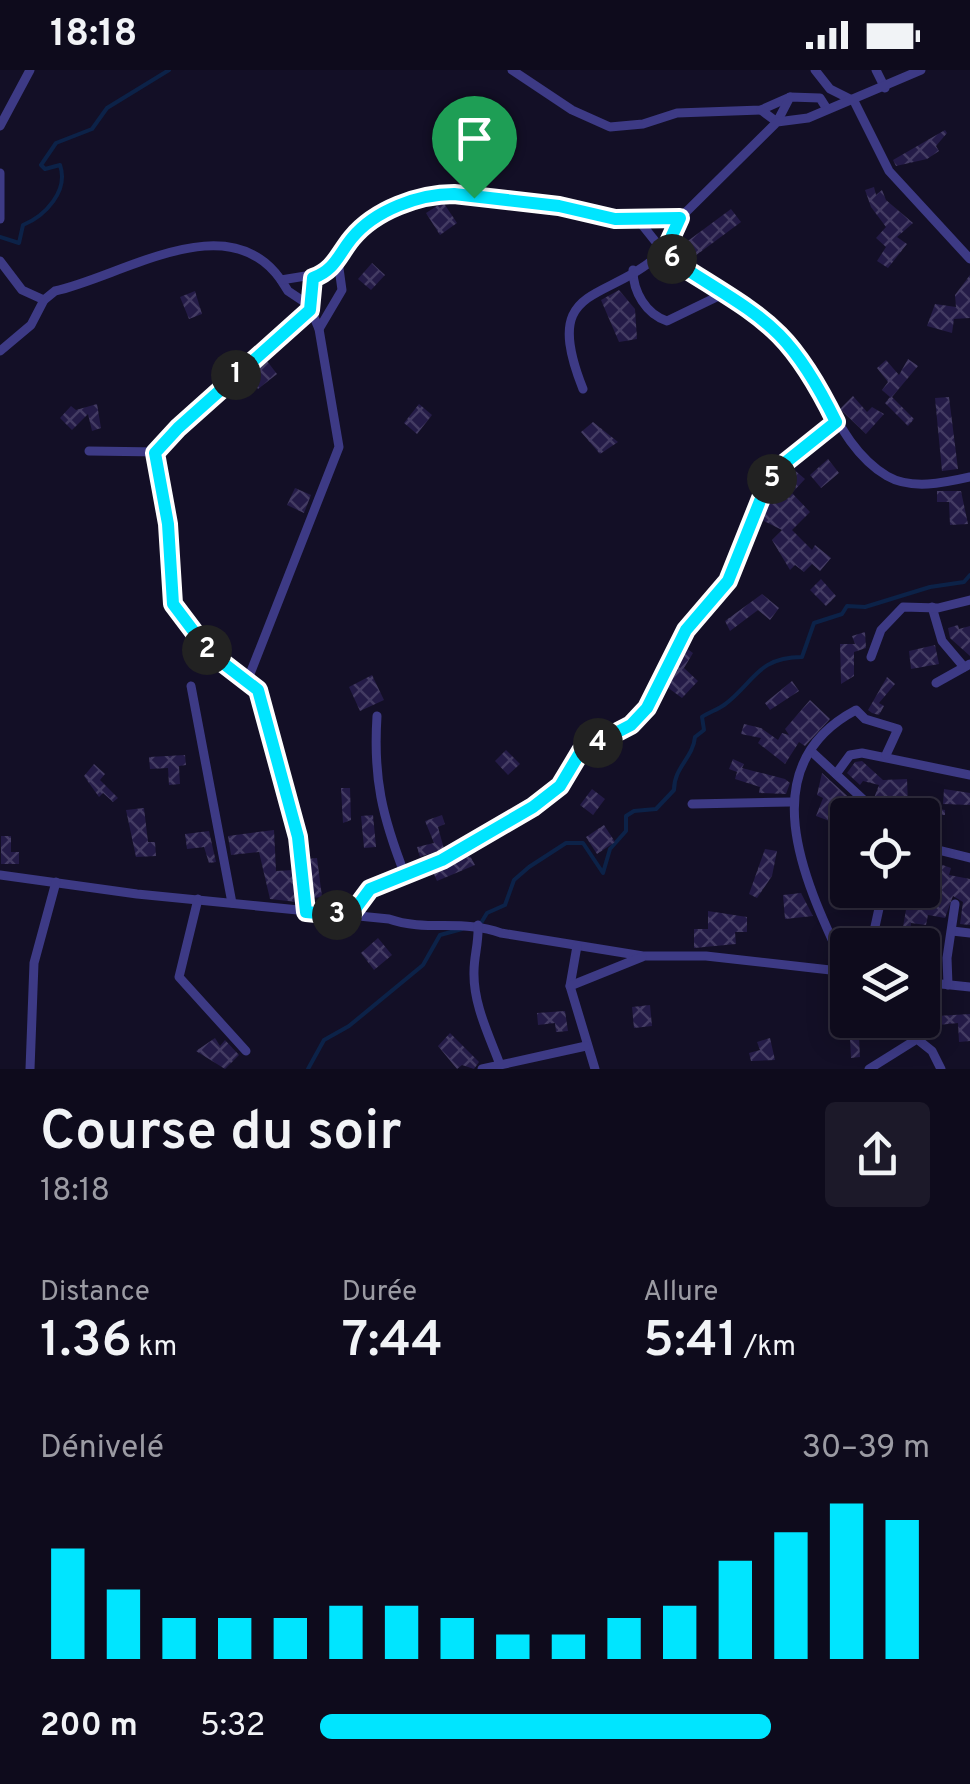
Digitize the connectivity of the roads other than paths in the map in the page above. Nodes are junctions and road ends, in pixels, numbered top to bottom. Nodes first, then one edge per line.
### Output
1 (30, 70) edge
2 (512, 70) edge
3 (814, 70) edge
4 (876, 70) edge
5 (921, 70) edge
6 (885, 88) junction
7 (790, 97) junction
8 (854, 101) junction
9 (827, 109) junction
10 (761, 110) junction
11 (778, 122) junction
12 (0, 126) edge
13 (0, 173) edge
14 (0, 218) edge
15 (680, 218) junction
16 (638, 221) junction
17 (665, 251) junction
18 (970, 260) edge
19 (338, 261) junction
20 (0, 262) edge
21 (633, 270) junction
22 (313, 278) junction
23 (282, 280) junction
24 (727, 292) junction
25 (44, 300) junction
26 (309, 307) junction
27 (319, 330) junction
28 (0, 351) edge
29 (583, 390) dead end
30 (836, 422) junction
31 (89, 451) dead end
32 (155, 453) junction
33 (970, 477) edge
34 (970, 600) edge
35 (932, 606) junction
36 (871, 657) dead end
37 (967, 665) edge
38 (248, 679) junction
39 (936, 683) dead end
40 (191, 686) dead end
41 (377, 716) dead end
42 (812, 752) junction
43 (886, 755) junction
44 (836, 774) junction
45 (970, 775) edge
46 (862, 798) edge
47 (790, 802) junction
48 (692, 804) dead end
49 (940, 850) edge
50 (970, 858) edge
51 (0, 875) edge
52 (405, 875) junction
53 (56, 882) junction
54 (198, 898) junction
55 (232, 903) junction
56 (954, 904) dead end
57 (306, 912) junction
58 (350, 916) junction
59 (478, 925) junction
60 (830, 929) edge
61 (952, 931) junction
62 (970, 933) edge
63 (576, 946) junction
64 (643, 956) junction
65 (830, 970) edge
66 (940, 984) edge
67 (948, 985) junction
68 (570, 986) junction
69 (970, 987) edge
70 (586, 1046) junction
71 (246, 1051) dead end
72 (498, 1062) junction
73 (30, 1069) edge
74 (482, 1069) edge
75 (594, 1069) edge
76 (869, 1069) edge
77 (941, 1069) edge

1 - 12 street
2 - 10 street
3 - 8 street
4 - 6 street
5 - 6 street
6 - 8 street
7 - 9 street
7 - 10 street
7 - 11 street
8 - 9 street
8 - 18 street
9 - 11 street
10 - 11 street
11 - 15 street
13 - 14 street
15 - 16 street
15 - 17 street
16 - 17 street
16 - 19 street
17 - 21 street
17 - 24 street
19 - 22 street
19 - 27 street
20 - 25 street
21 - 24 street
21 - 29 street
22 - 23 street
22 - 26 street
23 - 25 street
23 - 26 street
24 - 30 street
25 - 28 street
26 - 27 street
26 - 32 street
27 - 38 street
30 - 33 street
30 - 52 street
31 - 32 street
32 - 38 street
34 - 35 street
35 - 36 street
35 - 37 street
37 - 39 street
38 - 57 street
40 - 55 street
41 - 52 street
42 - 43 street
42 - 44 street
42 - 47 street
43 - 44 street
43 - 45 street
44 - 46 street
47 - 48 street
47 - 60 street
49 - 50 street
51 - 53 street
52 - 58 street
53 - 54 street
53 - 73 street
54 - 55 street
54 - 71 street
55 - 57 street
56 - 61 street
57 - 58 street
58 - 59 street
59 - 63 street
59 - 72 street
61 - 62 street
61 - 67 street
63 - 64 street
63 - 68 street
64 - 65 street
64 - 68 street
66 - 67 street
67 - 69 street
68 - 70 street
70 - 72 street
70 - 75 street
72 - 74 street
76 - 77 street

